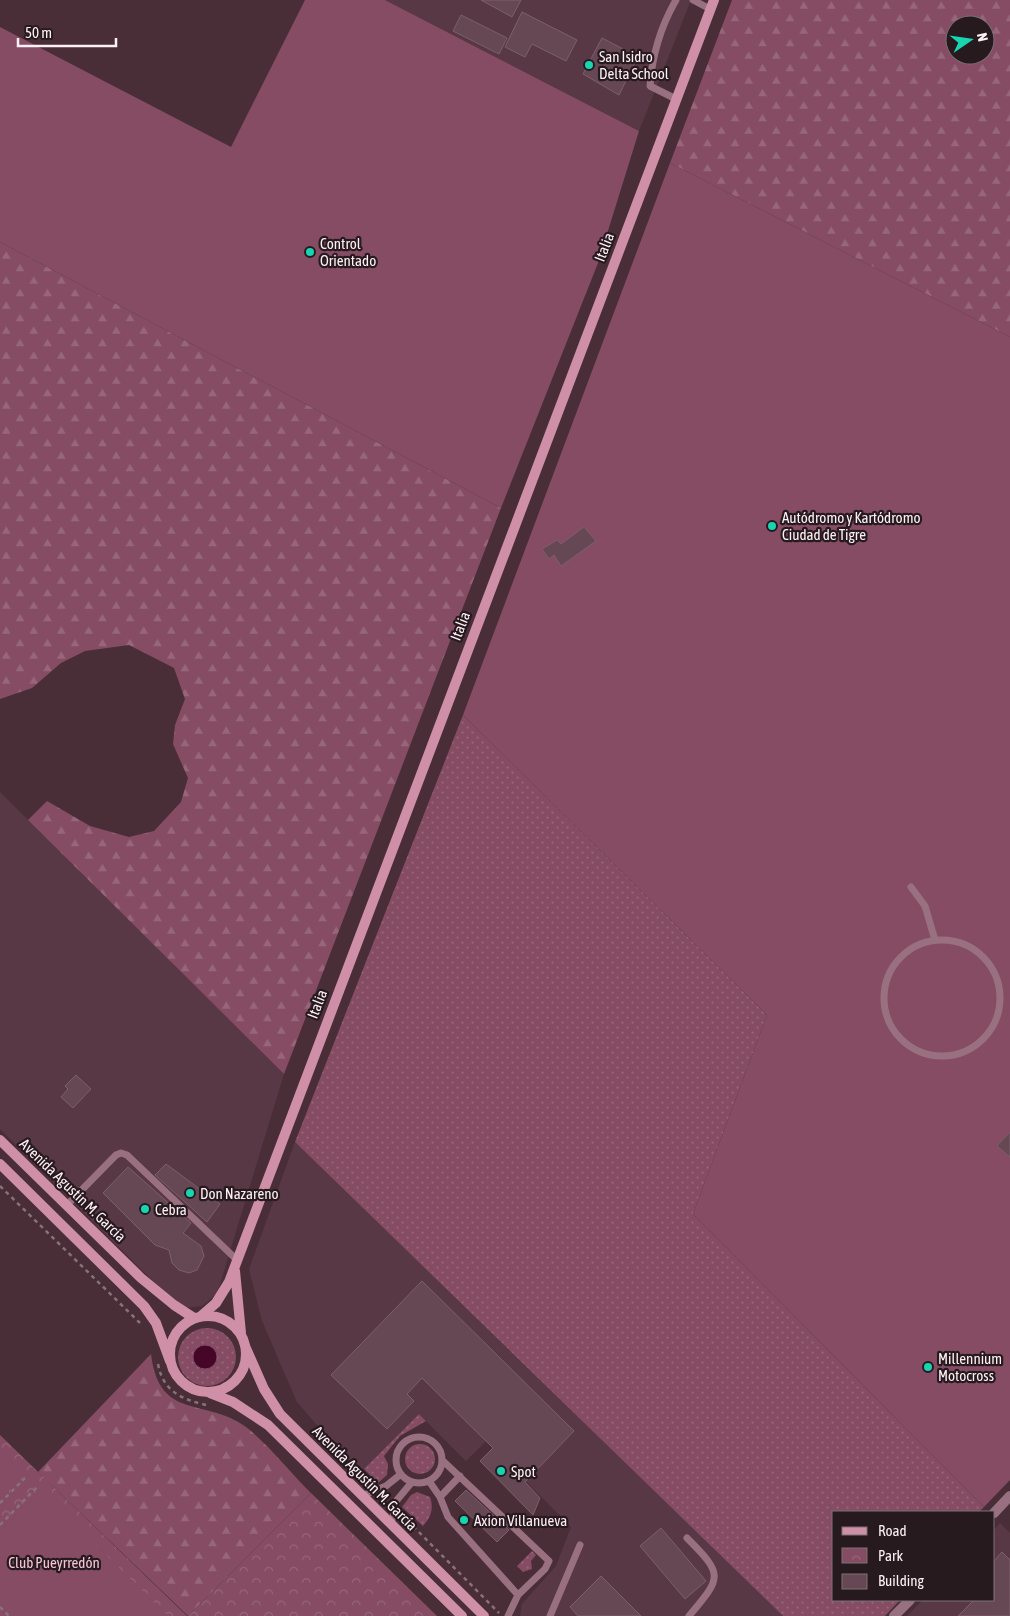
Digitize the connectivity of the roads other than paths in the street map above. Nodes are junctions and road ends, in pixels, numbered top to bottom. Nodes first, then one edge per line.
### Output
1 (676, 0) edge
2 (693, 0) edge
3 (712, 4) edge
4 (676, 99) junction
5 (911, 887) dead end
6 (935, 940) junction
7 (0, 1140) edge
8 (0, 1164) edge
9 (67, 1205) junction
10 (236, 1261) junction
11 (197, 1318) junction
12 (244, 1342) junction
13 (170, 1361) junction
14 (210, 1393) junction
15 (442, 1460) junction
16 (401, 1474) junction
17 (460, 1476) junction
18 (429, 1481) junction
19 (412, 1482) junction
20 (362, 1496) junction
21 (1010, 1496) edge
22 (440, 1498) junction
23 (995, 1512) edge
24 (391, 1524) junction
25 (686, 1538) dead end
26 (580, 1545) dead end
27 (518, 1595) junction
28 (909, 1601) edge
29 (552, 1615) edge
30 (462, 1616) edge
31 (484, 1616) edge
32 (508, 1616) edge
33 (689, 1616) edge
34 (894, 1616) edge

1 - 4 lane
2 - 3 lane
3 - 4 street, Italia
4 - 10 street, Italia
5 - 6 lane
6 - 6 lane
7 - 9 street, Avenida Agustín M. García
8 - 13 street
9 - 10 lane
9 - 11 street, Avenida Agustín M. García
10 - 11 street, Italia
10 - 12 street, Italia
11 - 12 street
11 - 13 street
12 - 14 street
12 - 20 street, Avenida Agustín M. García
13 - 14 street
14 - 30 street, Avenida Agustín M. García
15 - 16 lane
15 - 17 lane
15 - 18 lane
16 - 19 lane
16 - 20 lane
17 - 22 lane
17 - 27 lane
18 - 19 lane
18 - 22 lane
19 - 24 lane
20 - 24 street, Avenida Agustín M. García
21 - 23 street
22 - 27 lane
24 - 31 street, Avenida Agustín M. García
25 - 33 lane
26 - 29 lane
27 - 32 lane
28 - 34 street

